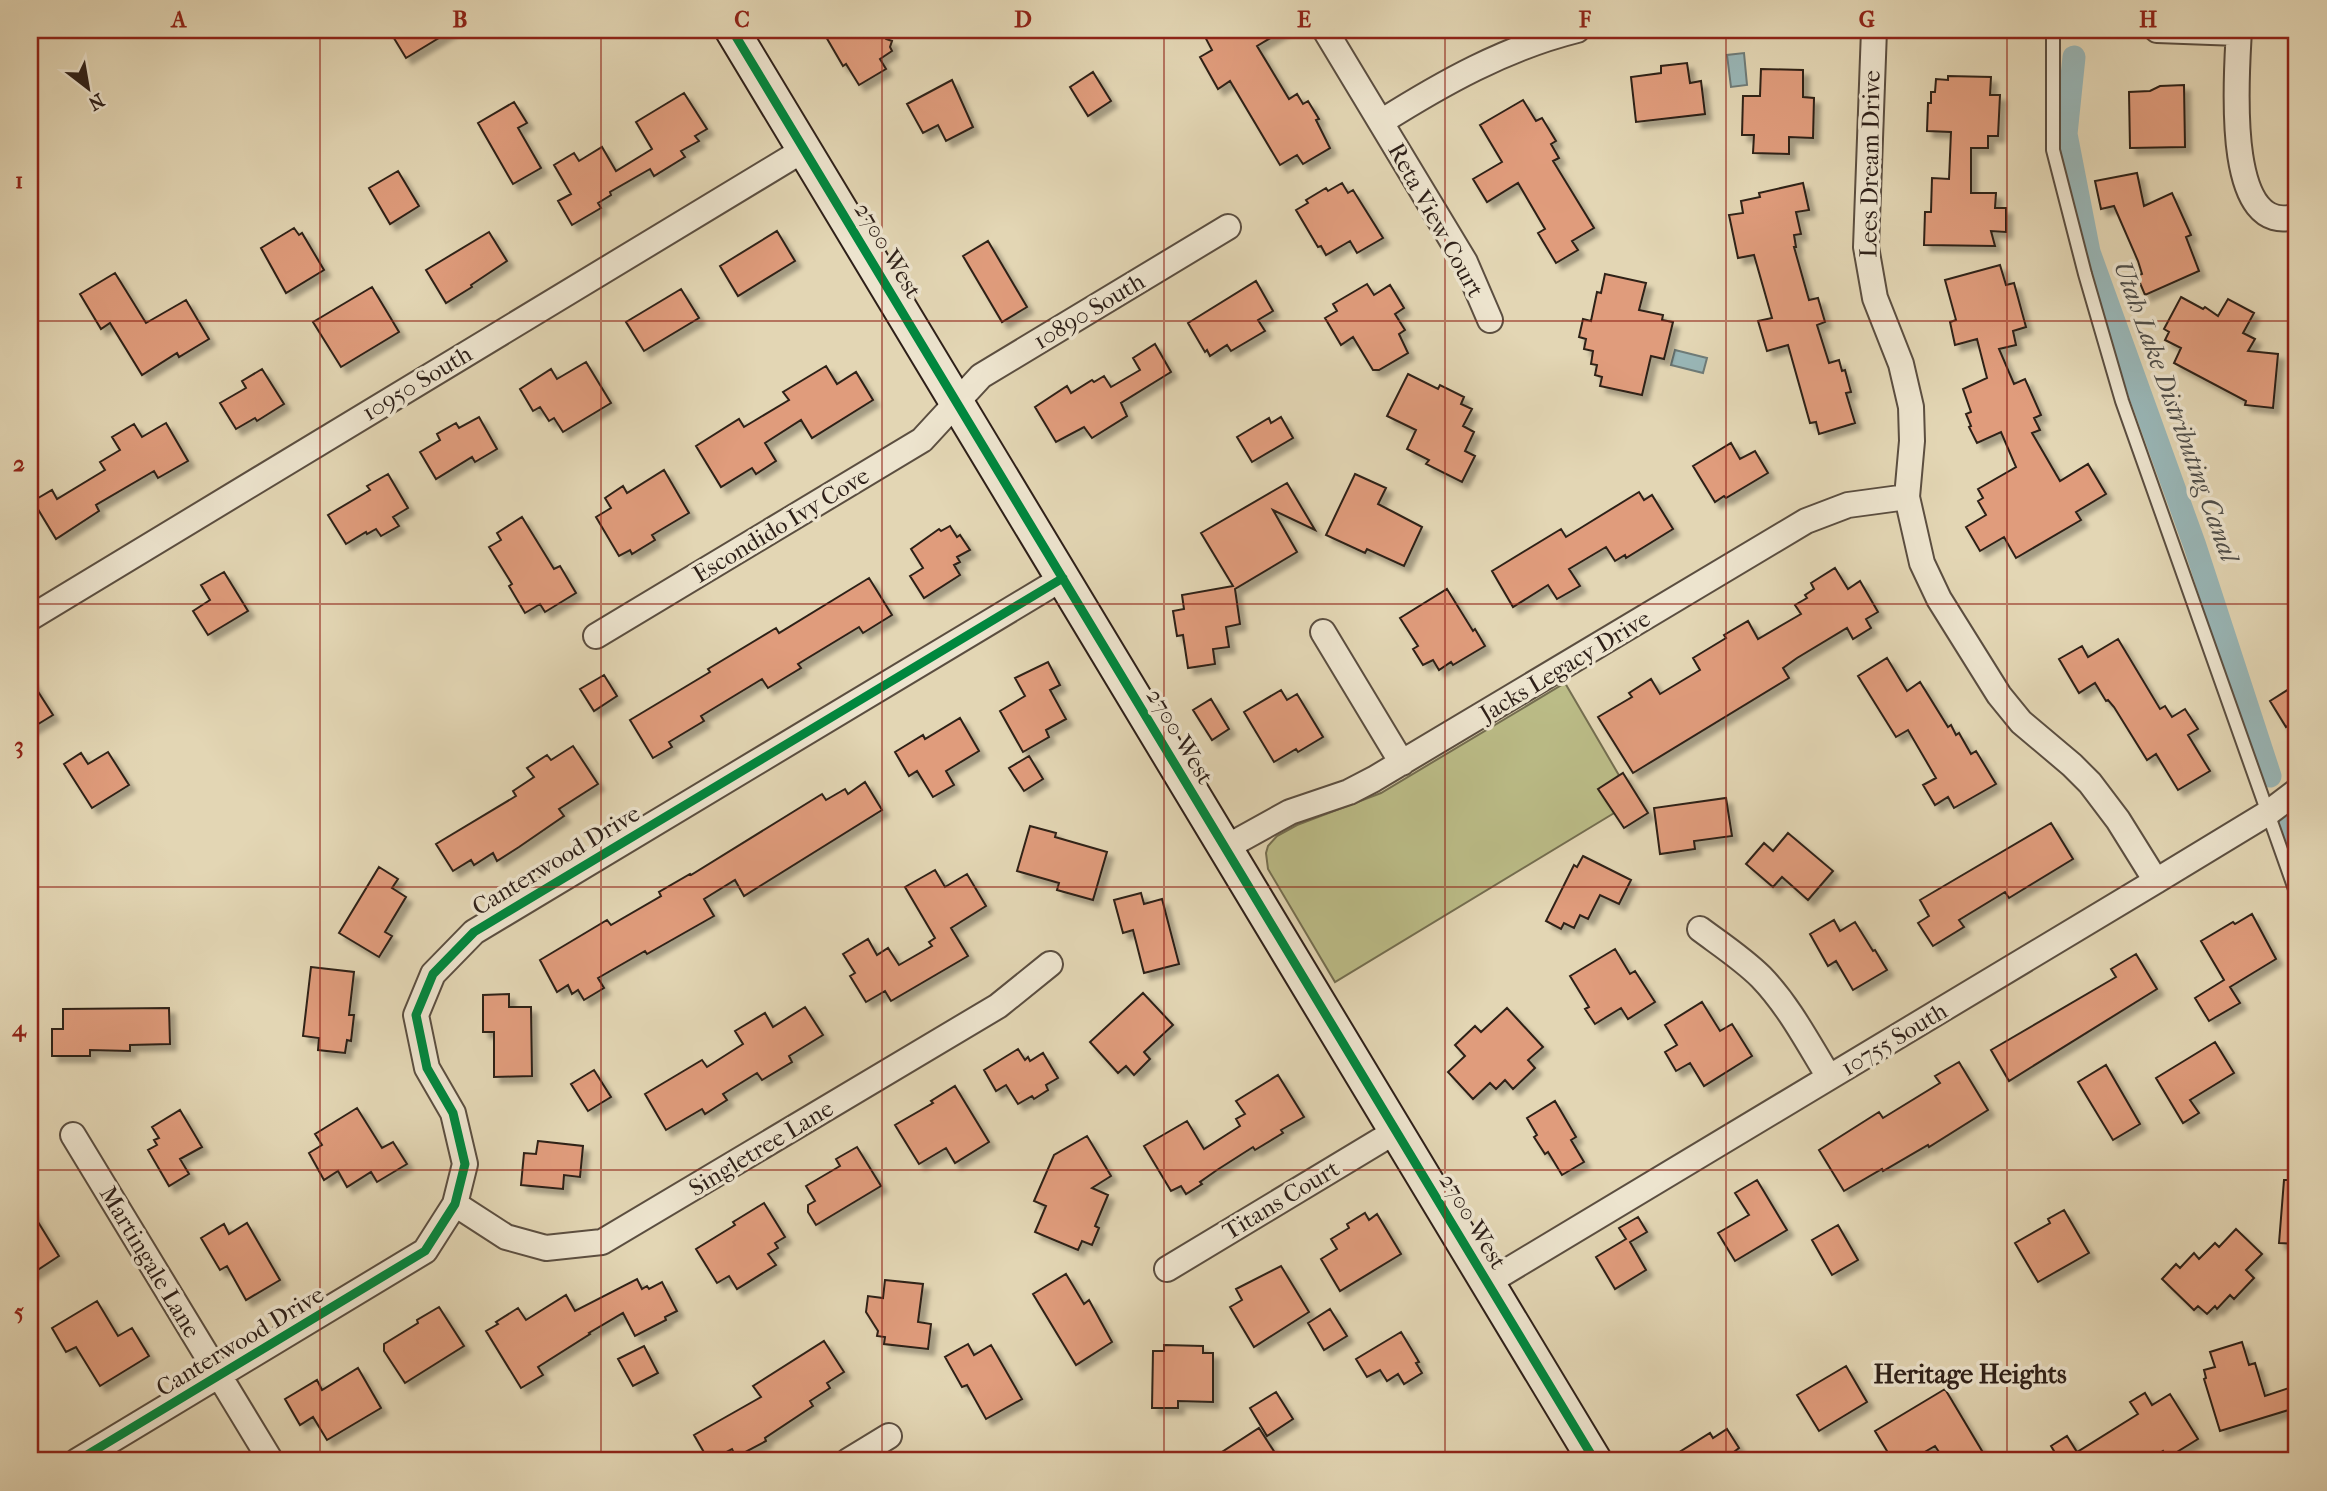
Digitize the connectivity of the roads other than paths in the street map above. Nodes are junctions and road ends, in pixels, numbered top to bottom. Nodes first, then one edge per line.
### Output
1 (733, 30) edge
2 (1325, 30) edge
3 (1577, 30) edge
4 (1874, 30) edge
5 (2053, 30) edge
6 (2157, 30) edge
7 (2239, 31) edge
8 (1381, 122) junction
9 (805, 149) junction
10 (2285, 218) edge
11 (1228, 227) dead end
12 (1490, 320) dead end
13 (958, 403) junction
14 (1907, 497) junction
15 (1063, 578) junction
16 (30, 618) edge
17 (1323, 632) dead end
18 (596, 636) dead end
19 (1402, 763) junction
20 (2297, 791) edge
21 (2268, 813) junction
22 (1225, 848) junction
23 (2156, 881) junction
24 (2297, 895) edge
25 (1700, 929) dead end
26 (1050, 964) dead end
27 (1829, 1077) junction
28 (1396, 1131) junction
29 (74, 1135) dead end
30 (455, 1204) junction
31 (1167, 1269) dead end
32 (1487, 1283) junction
33 (220, 1377) junction
34 (890, 1436) dead end
35 (77, 1461) edge
36 (271, 1461) edge
37 (848, 1461) edge
38 (1595, 1461) edge

1 - 9 main road, 2700 West
2 - 8 street, Reta View Court
3 - 8 street
4 - 14 street, Lees Dream Drive
5 - 21 lane
6 - 7 street
7 - 10 street
8 - 12 street, Reta View Court
9 - 13 main road, 2700 West
9 - 16 street, 10950 South
11 - 13 street, 10890 South
13 - 15 main road, 2700 West
13 - 18 street, Escondido Ivy Cove
14 - 19 street, Jacks Legacy Drive
14 - 23 street, Lees Dream Drive
15 - 22 main road, 2700 West
15 - 30 street, Canterwood Drive
17 - 19 street
19 - 22 street, Jacks Legacy Drive
20 - 21 street, 10755 South
21 - 23 street, 10755 South
21 - 24 lane
22 - 28 main road, 2700 West
23 - 27 street, 10755 South
25 - 27 street
26 - 30 street, Singletree Lane
27 - 32 street, 10755 South
28 - 31 street, Titans Court
28 - 32 main road, 2700 West
29 - 33 street, Martingale Lane
30 - 33 street, Canterwood Drive
32 - 38 main road, 2700 West
33 - 35 street, Canterwood Drive
33 - 36 street, Martingale Lane
34 - 37 street

